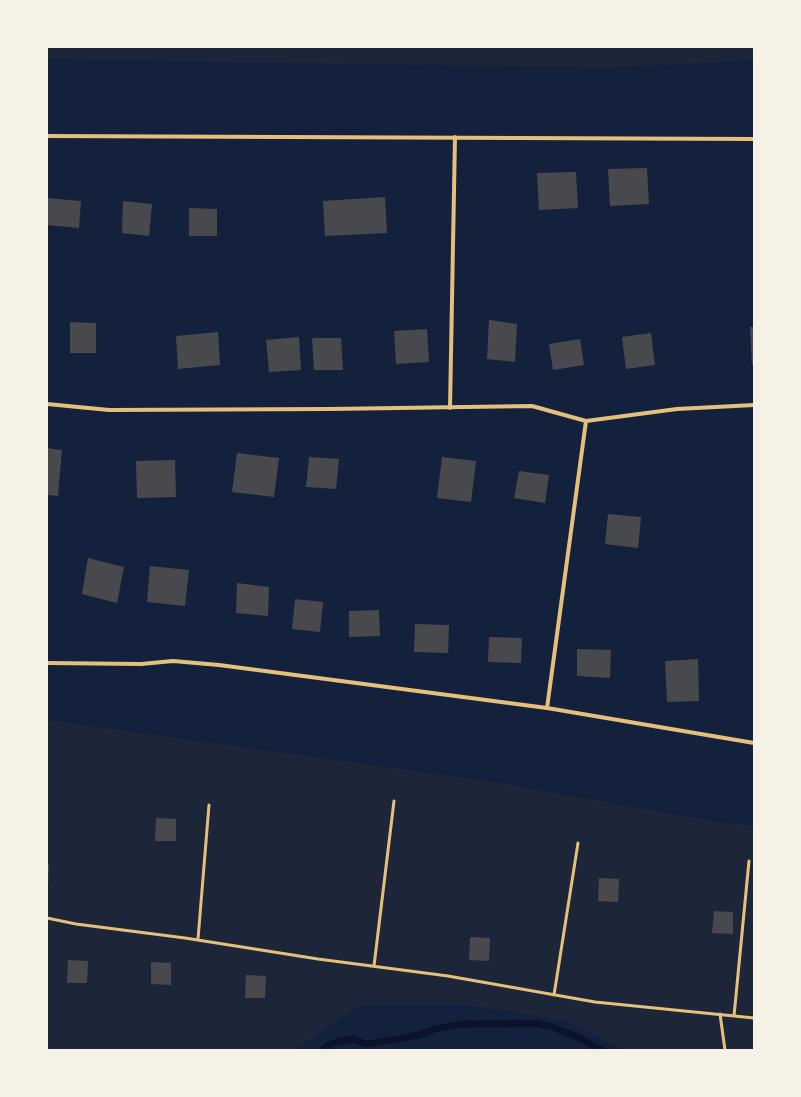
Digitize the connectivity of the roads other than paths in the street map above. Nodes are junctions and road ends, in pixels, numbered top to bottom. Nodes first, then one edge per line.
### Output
1 (47, 136) edge
2 (455, 137) junction
3 (754, 138) edge
4 (47, 404) edge
5 (754, 405) edge
6 (450, 408) junction
7 (586, 421) junction
8 (47, 663) edge
9 (547, 708) junction
10 (754, 743) edge
11 (394, 801) dead end
12 (209, 805) dead end
13 (578, 842) dead end
14 (750, 861) dead end
15 (47, 918) edge
16 (198, 940) junction
17 (374, 966) junction
18 (554, 995) junction
19 (720, 1014) junction
20 (734, 1016) junction
21 (754, 1018) edge
22 (725, 1050) edge

1 - 2 street
2 - 3 street
2 - 6 street
4 - 6 street
5 - 7 street
6 - 7 street
7 - 9 street
8 - 9 street
9 - 10 street
11 - 17 lane
12 - 16 lane
13 - 18 lane
14 - 20 lane
15 - 16 lane
16 - 17 lane
17 - 18 lane
18 - 19 lane
19 - 20 lane
19 - 22 lane
20 - 21 lane

